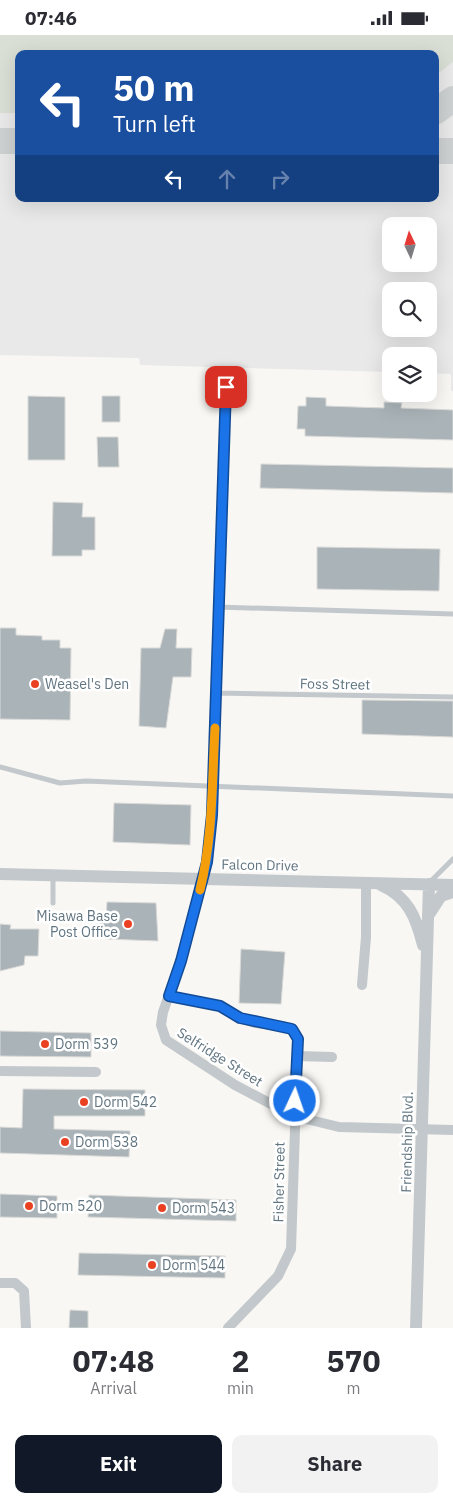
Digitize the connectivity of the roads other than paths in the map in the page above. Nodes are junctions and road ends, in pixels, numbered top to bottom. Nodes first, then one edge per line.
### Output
1 (226, 387) dead end
2 (217, 607) junction
3 (453, 614) edge
4 (217, 693) junction
5 (453, 697) edge
6 (0, 767) edge
7 (211, 787) junction
8 (453, 796) edge
9 (453, 859) edge
10 (0, 874) edge
11 (53, 877) junction
12 (203, 878) junction
13 (371, 882) junction
14 (429, 884) junction
15 (453, 885) edge
16 (453, 892) edge
17 (53, 903) dead end
18 (428, 916) junction
19 (425, 957) junction
20 (362, 985) dead end
21 (169, 996) junction
22 (297, 1056) junction
23 (332, 1057) dead end
24 (0, 1071) edge
25 (96, 1072) dead end
26 (294, 1116) junction
27 (423, 1130) junction
28 (453, 1130) edge
29 (0, 1283) edge
30 (26, 1328) edge
31 (228, 1328) edge
32 (416, 1328) edge

1 - 2 lane
2 - 3 lane
2 - 4 lane
4 - 5 lane, Foss Street
4 - 7 lane
6 - 7 lane
7 - 8 lane
7 - 12 lane
9 - 14 lane
10 - 11 street, Falcon Drive
11 - 12 street, Falcon Drive
11 - 17 lane
12 - 13 street, Falcon Drive
12 - 21 street, Selfridge Street
13 - 14 street, Falcon Drive
13 - 19 street, Friendship Blvd.
13 - 20 street
14 - 15 street, Falcon Drive
14 - 18 street, Friendship Blvd.
16 - 18 street, Friendship Blvd.
18 - 19 street, Friendship Blvd.
19 - 27 street, Friendship Blvd.
21 - 22 street, Fisher Street
21 - 26 street, Selfridge Street
22 - 23 street
22 - 26 street, Fisher Street
24 - 25 street
26 - 27 street, Selfridge Street
26 - 31 street, Fisher Street
27 - 28 street, Selfridge Street
27 - 32 street, Friendship Blvd.
29 - 30 street

